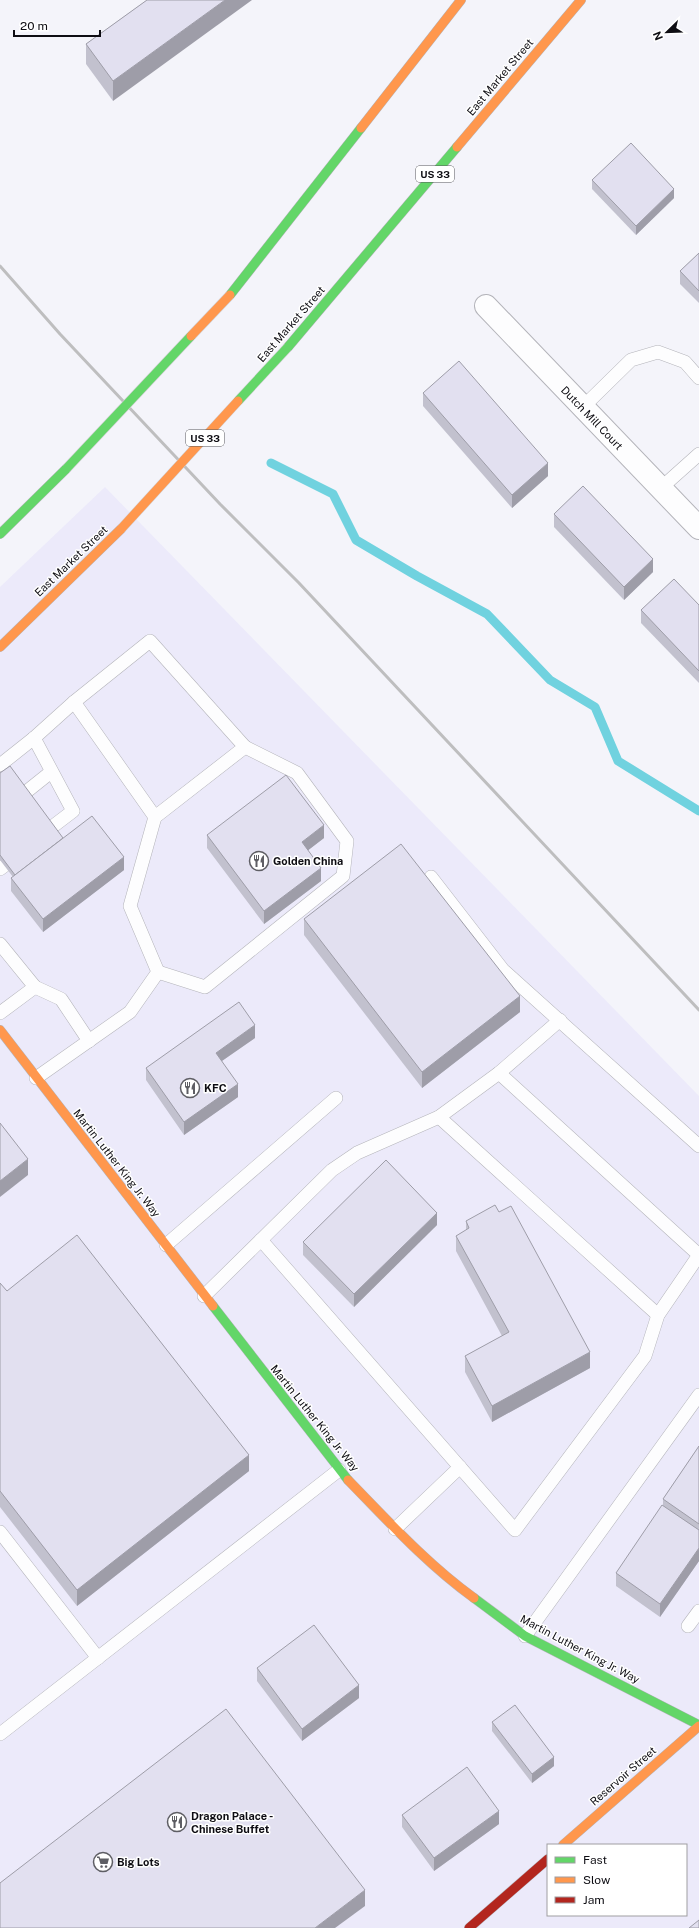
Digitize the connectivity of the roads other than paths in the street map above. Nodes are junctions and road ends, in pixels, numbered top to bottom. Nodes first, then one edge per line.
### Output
1 (461, 0) edge
2 (581, 0) edge
3 (486, 306) dead end
4 (699, 378) edge
5 (582, 408) junction
6 (699, 454) edge
7 (661, 488) junction
8 (699, 528) edge
9 (0, 534) edge
10 (0, 647) edge
11 (74, 702) junction
12 (34, 738) junction
13 (245, 747) junction
14 (0, 765) edge
15 (51, 772) junction
16 (26, 792) edge
17 (155, 817) junction
18 (52, 827) edge
19 (432, 877) dead end
20 (0, 944) edge
21 (158, 972) junction
22 (35, 988) junction
23 (0, 1013) edge
24 (560, 1020) junction
25 (0, 1030) edge
26 (89, 1041) junction
27 (499, 1073) junction
28 (36, 1078) junction
29 (336, 1098) dead end
30 (439, 1117) junction
31 (699, 1146) edge
32 (261, 1240) junction
33 (166, 1245) junction
34 (204, 1296) junction
35 (658, 1315) junction
36 (699, 1395) edge
37 (460, 1467) junction
38 (339, 1470) junction
39 (395, 1530) junction
40 (0, 1532) edge
41 (699, 1611) edge
42 (688, 1626) dead end
43 (525, 1636) junction
44 (98, 1658) junction
45 (699, 1725) edge
46 (0, 1734) edge
47 (565, 1844) edge
48 (547, 1860) edge
49 (469, 1928) edge

1 - 9 main road, bridge
2 - 10 main road, East Market Street / US 33, bridge
3 - 5 street, Dutch Mill Court
4 - 5 lane
5 - 7 street, Dutch Mill Court
6 - 7 lane
7 - 8 street, Dutch Mill Court
11 - 12 lane
11 - 13 lane
11 - 17 lane
12 - 14 lane
12 - 15 lane
13 - 17 lane
13 - 21 lane
15 - 16 lane
15 - 18 lane
17 - 21 lane
19 - 24 lane
20 - 22 lane
21 - 26 lane
22 - 23 lane
22 - 26 lane
24 - 27 lane
24 - 31 lane
25 - 28 main road, Martin Luther King Jr. Way
26 - 28 lane
27 - 30 lane
27 - 35 lane
28 - 33 main road, Martin Luther King Jr. Way
29 - 33 lane
30 - 32 lane
30 - 35 lane
32 - 34 lane
32 - 37 lane
33 - 34 main road, Martin Luther King Jr. Way
34 - 38 main road, Martin Luther King Jr. Way
35 - 37 lane
36 - 43 lane
37 - 39 lane
38 - 39 main road, Martin Luther King Jr. Way
38 - 44 lane
39 - 43 main road, Martin Luther King Jr. Way
40 - 44 lane
41 - 42 lane
43 - 45 main road, Martin Luther King Jr. Way
44 - 46 lane
45 - 47 main road, Reservoir Street
48 - 49 main road

